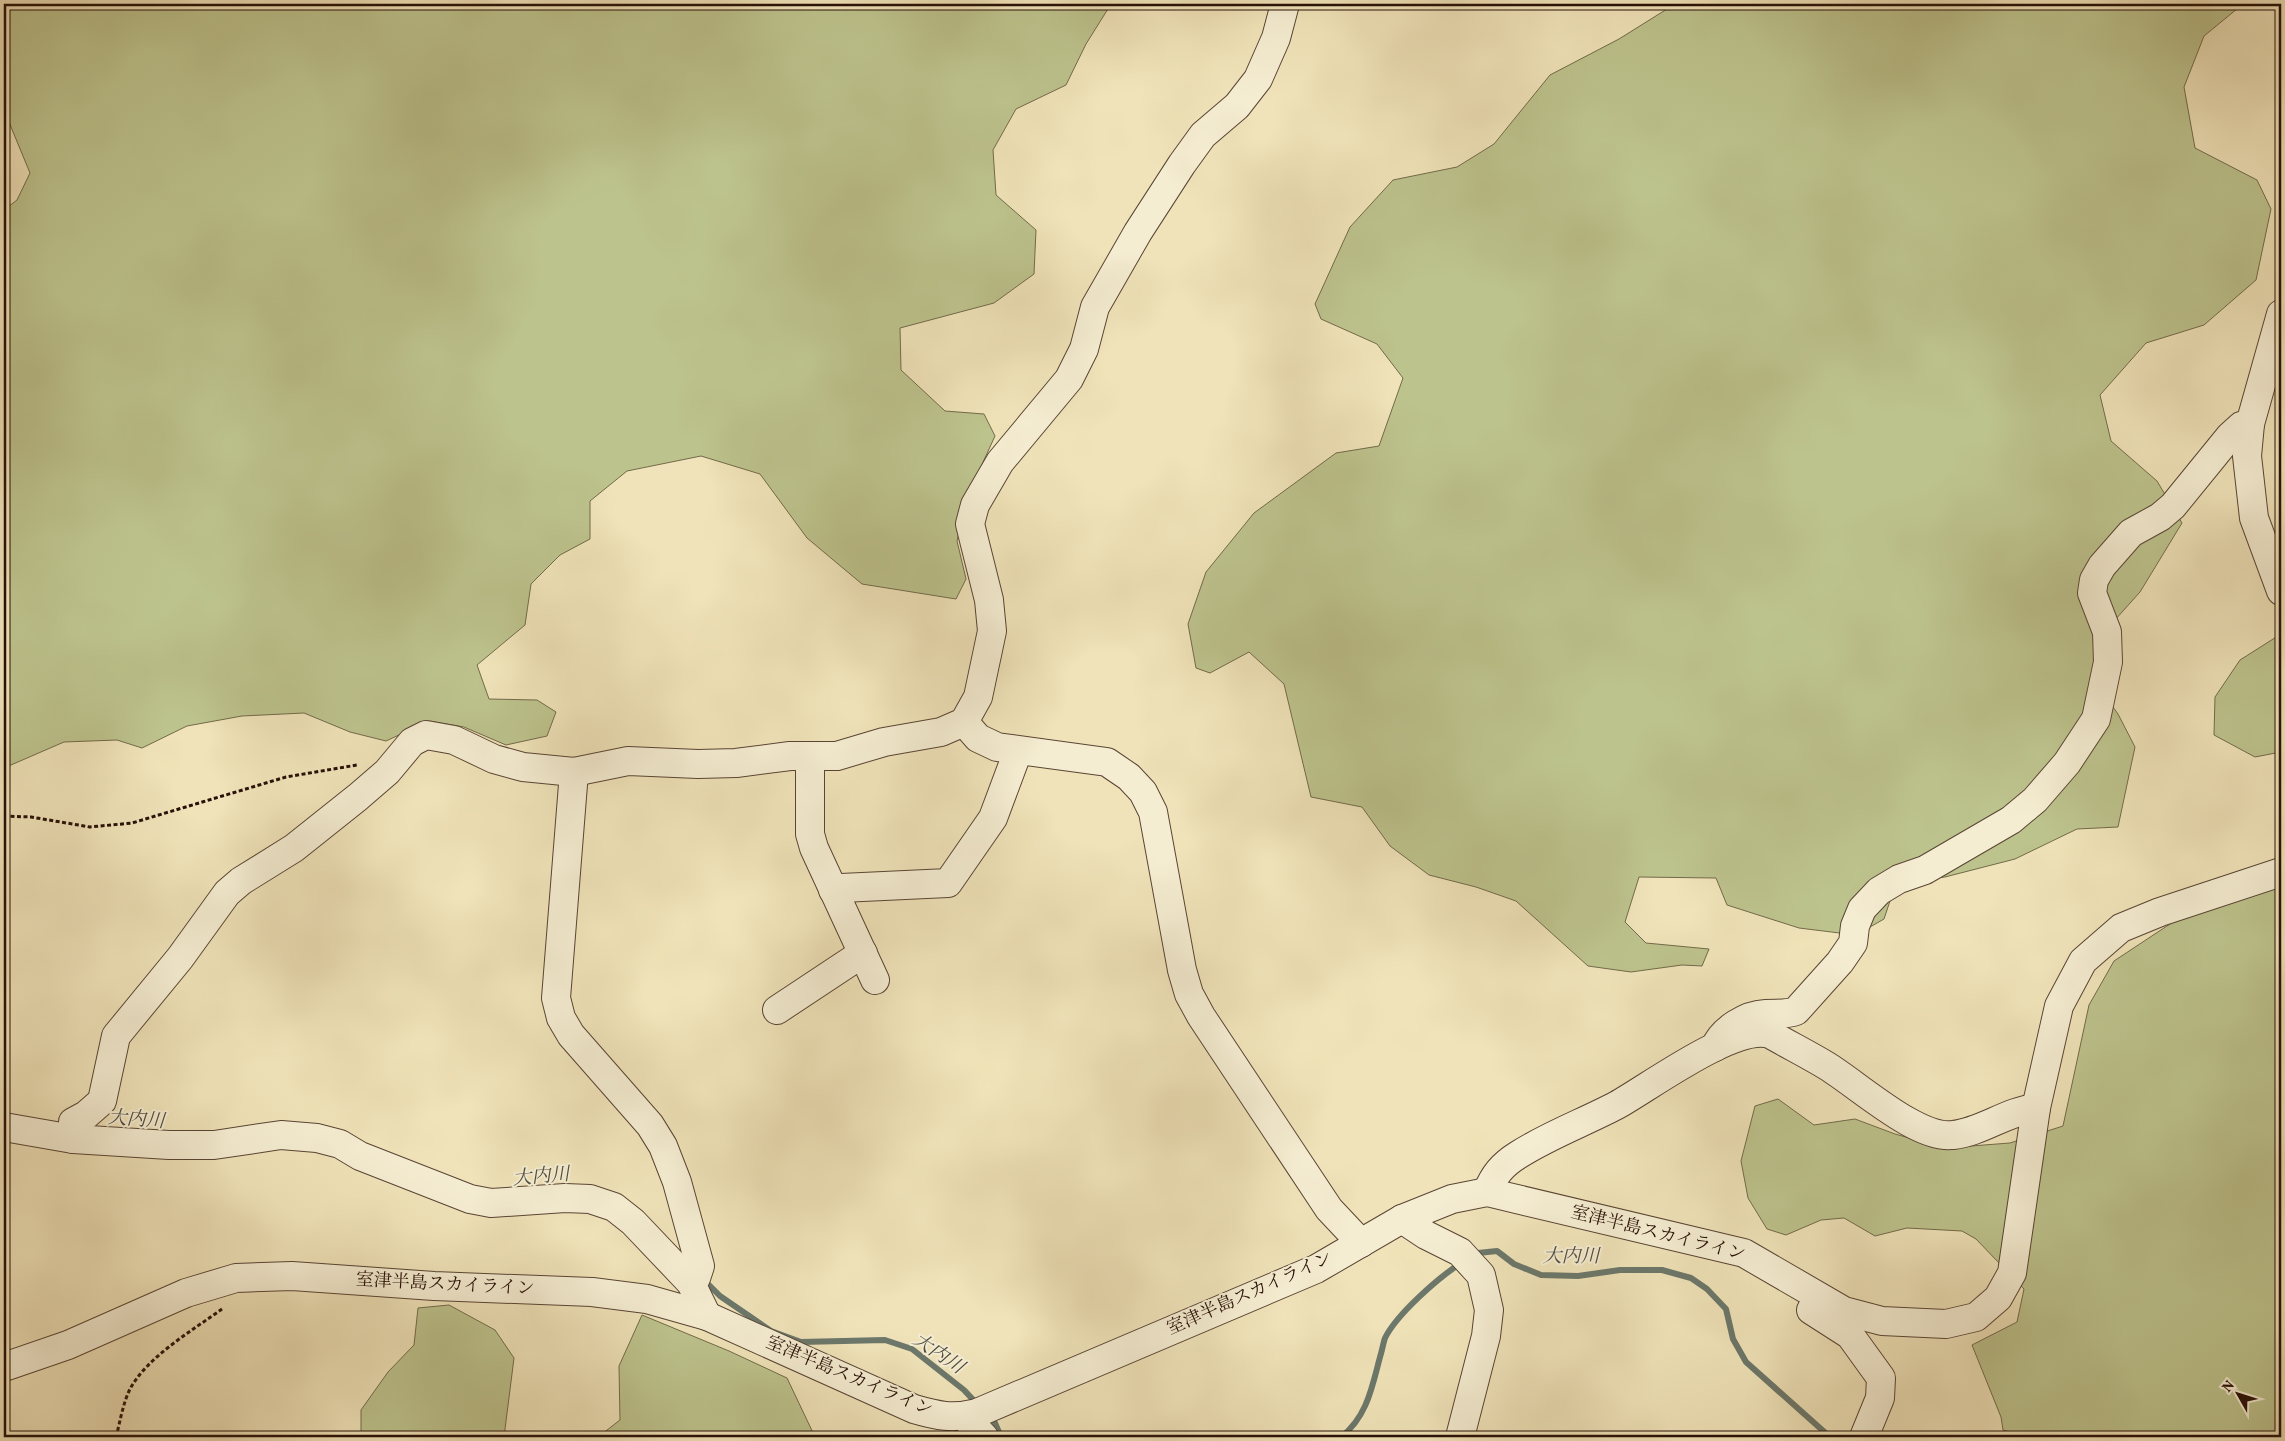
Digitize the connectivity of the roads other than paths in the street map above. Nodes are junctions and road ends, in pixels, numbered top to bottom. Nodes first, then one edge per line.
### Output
1 (1285, 4) edge
2 (2281, 314) edge
3 (2250, 424) junction
4 (2281, 591) edge
5 (964, 722) junction
6 (1018, 751) junction
7 (810, 758) junction
8 (574, 772) junction
9 (2281, 872) edge
10 (833, 890) junction
11 (863, 954) junction
12 (875, 980) dead end
13 (777, 1010) dead end
14 (1715, 1047) junction
15 (2036, 1108) junction
16 (4, 1110) edge
17 (4, 1127) edge
18 (73, 1130) junction
19 (1487, 1192) junction
20 (1402, 1219) junction
21 (1361, 1243) junction
22 (696, 1277) junction
23 (1804, 1289) junction
24 (707, 1316) junction
25 (4, 1367) edge
26 (964, 1416) junction
27 (984, 1437) edge
28 (1460, 1437) edge
29 (1864, 1437) edge

1 - 5 street
2 - 3 street
3 - 4 street
3 - 14 street
5 - 6 street
5 - 7 street
6 - 10 street
6 - 21 street
7 - 8 street
7 - 10 street
8 - 18 street
8 - 22 street
9 - 15 street, 室津半島スカイライン
10 - 11 street
11 - 12 street
11 - 13 street
14 - 15 street
14 - 19 street
15 - 23 street, 室津半島スカイライン
16 - 18 street
17 - 18 street
18 - 22 street
19 - 20 street, 室津半島スカイライン
19 - 23 street, 室津半島スカイライン
20 - 21 street, 室津半島スカイライン
20 - 28 street
21 - 26 street, 室津半島スカイライン
22 - 24 street
23 - 29 street
24 - 25 street, 室津半島スカイライン
24 - 26 street, 室津半島スカイライン
26 - 27 street

